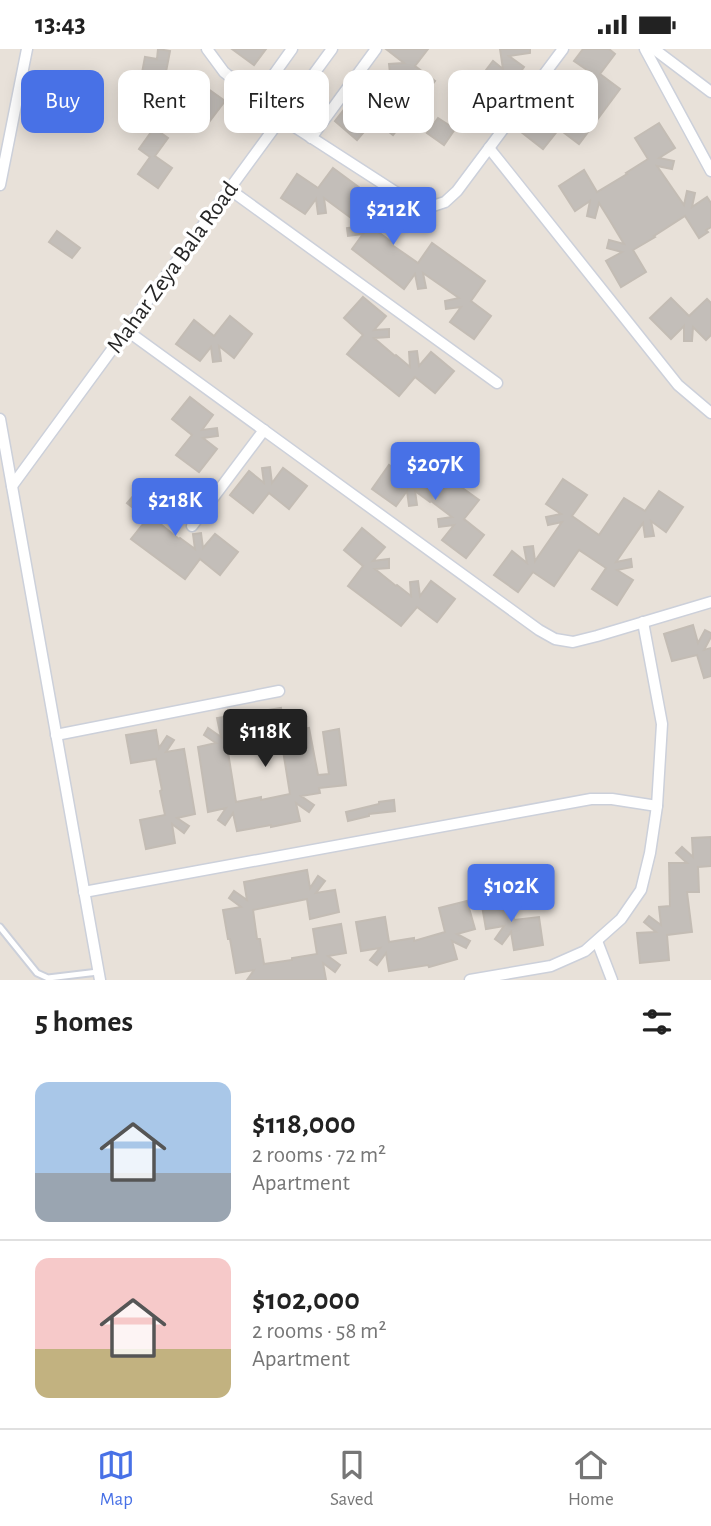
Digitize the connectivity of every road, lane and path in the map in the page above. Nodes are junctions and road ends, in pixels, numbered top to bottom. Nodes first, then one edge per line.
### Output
1 (27, 49) edge
2 (206, 49) edge
3 (292, 49) edge
4 (332, 49) edge
5 (376, 49) edge
6 (563, 49) edge
7 (645, 49) edge
8 (654, 49) edge
9 (277, 70) edge
10 (316, 70) edge
11 (224, 72) edge
12 (711, 92) edge
13 (270, 133) edge
14 (304, 133) edge
15 (311, 138) junction
16 (489, 148) junction
17 (711, 171) edge
18 (0, 185) edge
19 (229, 189) junction
20 (126, 330) junction
21 (497, 383) dead end
22 (711, 413) edge
23 (0, 419) edge
24 (264, 430) junction
25 (12, 486) junction
26 (192, 526) dead end
27 (711, 601) edge
28 (643, 622) junction
29 (279, 691) dead end
30 (56, 735) junction
31 (657, 806) junction
32 (84, 892) junction
33 (0, 927) edge
34 (597, 941) junction
35 (99, 976) edge
36 (470, 980) edge
37 (612, 980) edge

1 - 18 street
2 - 11 street
3 - 9 street
4 - 10 street, Mahar Zeya Bala Road
5 - 15 street
6 - 16 street
7 - 17 street
8 - 12 street
13 - 19 street, Mahar Zeya Bala Road
14 - 15 street
15 - 16 street
16 - 22 street
19 - 20 street, Mahar Zeya Bala Road
19 - 21 street
20 - 24 street
20 - 25 street, Mahar Zeya Bala Road
23 - 25 street
24 - 26 street
24 - 28 street
25 - 30 street
27 - 28 street
28 - 31 street
29 - 30 street
30 - 32 street
31 - 32 street
31 - 34 street
32 - 35 street
33 - 35 lane
34 - 36 street
34 - 37 street

